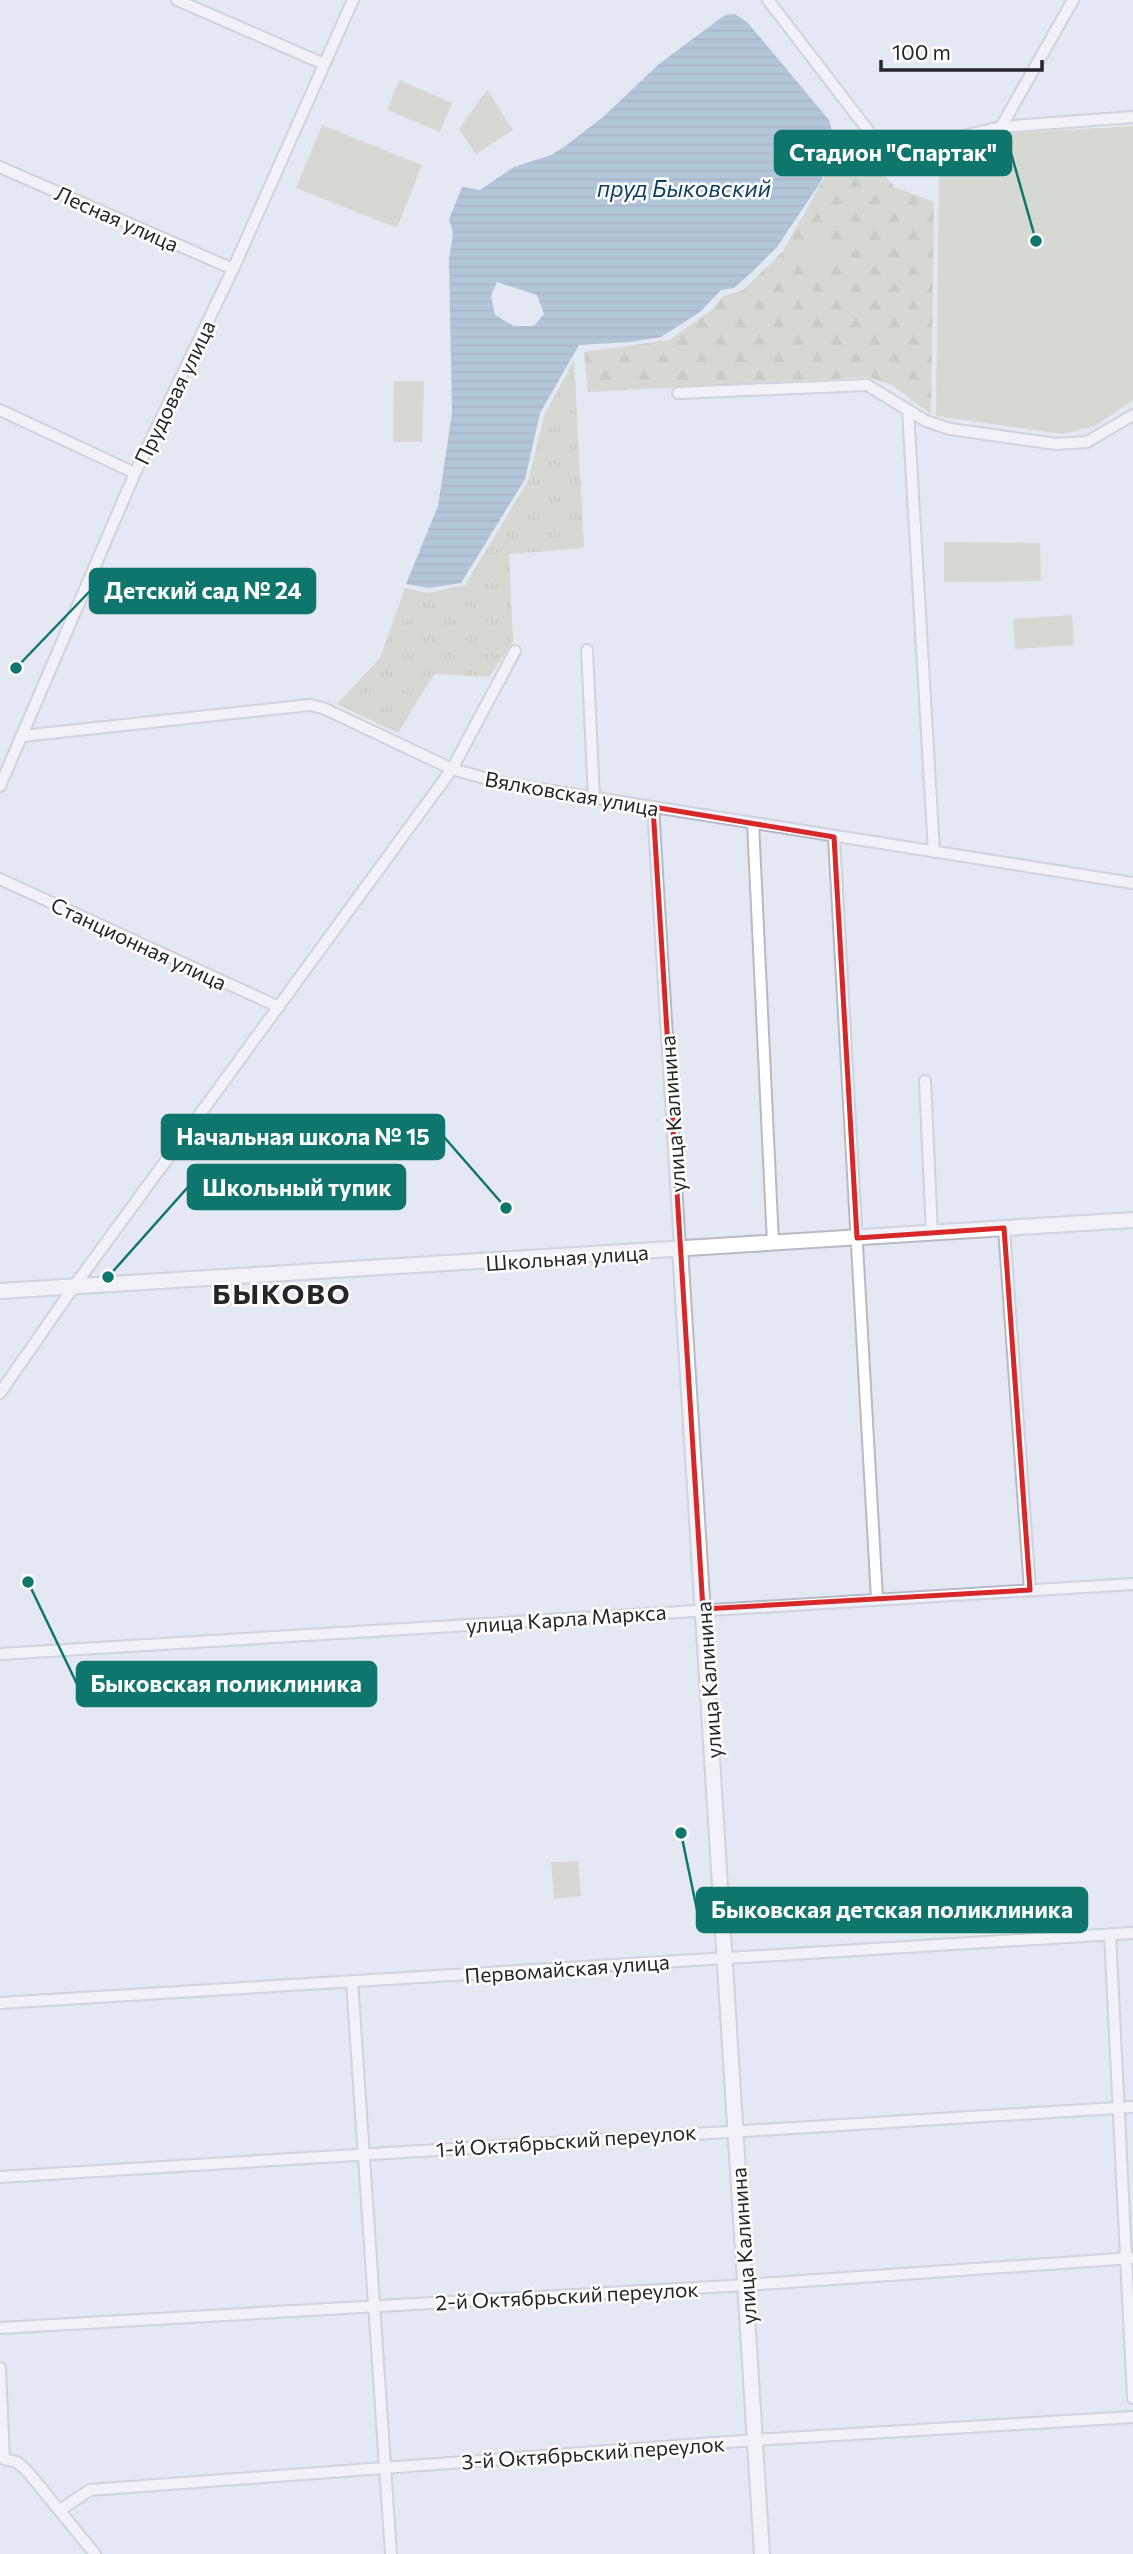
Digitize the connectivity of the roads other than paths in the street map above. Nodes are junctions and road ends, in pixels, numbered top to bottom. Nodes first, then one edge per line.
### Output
1 (177, 0) edge
2 (353, 0) edge
3 (768, 0) edge
4 (1073, 0) edge
5 (324, 64) junction
6 (1133, 117) edge
7 (1001, 127) junction
8 (0, 167) edge
9 (233, 270) junction
10 (678, 393) dead end
11 (0, 410) edge
12 (908, 410) junction
13 (1133, 415) edge
14 (135, 473) junction
15 (587, 650) dead end
16 (515, 651) dead end
17 (22, 736) junction
18 (452, 769) junction
19 (0, 786) edge
20 (594, 798) junction
21 (653, 807) junction
22 (753, 824) junction
23 (834, 838) junction
24 (934, 852) junction
25 (0, 878) edge
26 (1133, 883) edge
27 (279, 1007) junction
28 (925, 1081) dead end
29 (1133, 1220) edge
30 (1004, 1228) junction
31 (932, 1233) junction
32 (857, 1238) junction
33 (773, 1243) junction
34 (680, 1249) junction
35 (75, 1285) junction
36 (0, 1291) edge
37 (0, 1393) edge
38 (1133, 1584) edge
39 (1030, 1590) junction
40 (877, 1599) junction
41 (704, 1609) junction
42 (0, 1654) edge
43 (1133, 1933) edge
44 (1110, 1934) junction
45 (726, 1958) junction
46 (352, 1981) junction
47 (0, 2003) edge
48 (1133, 2107) edge
49 (1118, 2108) junction
50 (736, 2129) junction
51 (365, 2153) junction
52 (0, 2177) edge
53 (1130, 2258) edge
54 (746, 2285) junction
55 (373, 2307) junction
56 (0, 2328) edge
57 (0, 2368) edge
58 (1133, 2398) edge
59 (1133, 2417) edge
60 (755, 2440) junction
61 (1, 2459) edge
62 (384, 2468) junction
63 (60, 2510) junction
64 (95, 2554) edge
65 (391, 2554) edge
66 (762, 2554) edge

1 - 5 street
2 - 5 street, Прудовая улица
3 - 7 street
4 - 7 street
5 - 9 street, Прудовая улица
6 - 7 street
8 - 9 street, Лесная улица
9 - 14 street, Прудовая улица
10 - 12 street
11 - 14 street
12 - 13 street
12 - 24 street
14 - 17 street, Прудовая улица
15 - 20 street
16 - 18 street
17 - 18 street, Вялковская улица
17 - 19 street, Прудовая улица
18 - 20 street, Вялковская улица
18 - 27 street
20 - 21 street, Вялковская улица
21 - 22 street, Вялковская улица
21 - 34 street, улица Калинина
22 - 23 street, Вялковская улица
22 - 33 street
23 - 24 street, Вялковская улица
23 - 32 street
24 - 26 street, Вялковская улица
25 - 27 street, Станционная улица
27 - 35 street
28 - 31 street
29 - 30 street, Школьная улица
30 - 31 street, Школьная улица
30 - 39 street
31 - 32 street, Школьная улица
32 - 33 street, Школьная улица
32 - 40 street
33 - 34 street, Школьная улица
34 - 35 street, Школьная улица
34 - 41 street, улица Калинина
35 - 36 street, Школьная улица
35 - 37 street
38 - 39 street, улица Карла Маркса
39 - 40 street, улица Карла Маркса
40 - 41 street, улица Карла Маркса
41 - 42 street, улица Карла Маркса
41 - 45 street, улица Калинина
43 - 44 street, Первомайская улица
44 - 45 street, Первомайская улица
44 - 49 street
45 - 46 street, Первомайская улица
45 - 50 street, улица Калинина
46 - 47 street, Первомайская улица
46 - 51 street
48 - 49 street, 1-й Октябрьский переулок
49 - 50 street, 1-й Октябрьский переулок
49 - 53 street
50 - 51 street, 1-й Октябрьский переулок
50 - 54 street, улица Калинина
51 - 52 street, 1-й Октябрьский переулок
51 - 55 street
53 - 54 street, 2-й Октябрьский переулок
53 - 58 street
54 - 55 street, 2-й Октябрьский переулок
54 - 60 street, улица Калинина
55 - 56 street, 2-й Октябрьский переулок
55 - 62 street
57 - 61 street
59 - 60 street, 3-й Октябрьский переулок
60 - 62 street, 3-й Октябрьский переулок
60 - 66 street, улица Калинина
61 - 63 street
62 - 63 street, 3-й Октябрьский переулок
62 - 65 street
63 - 64 street

